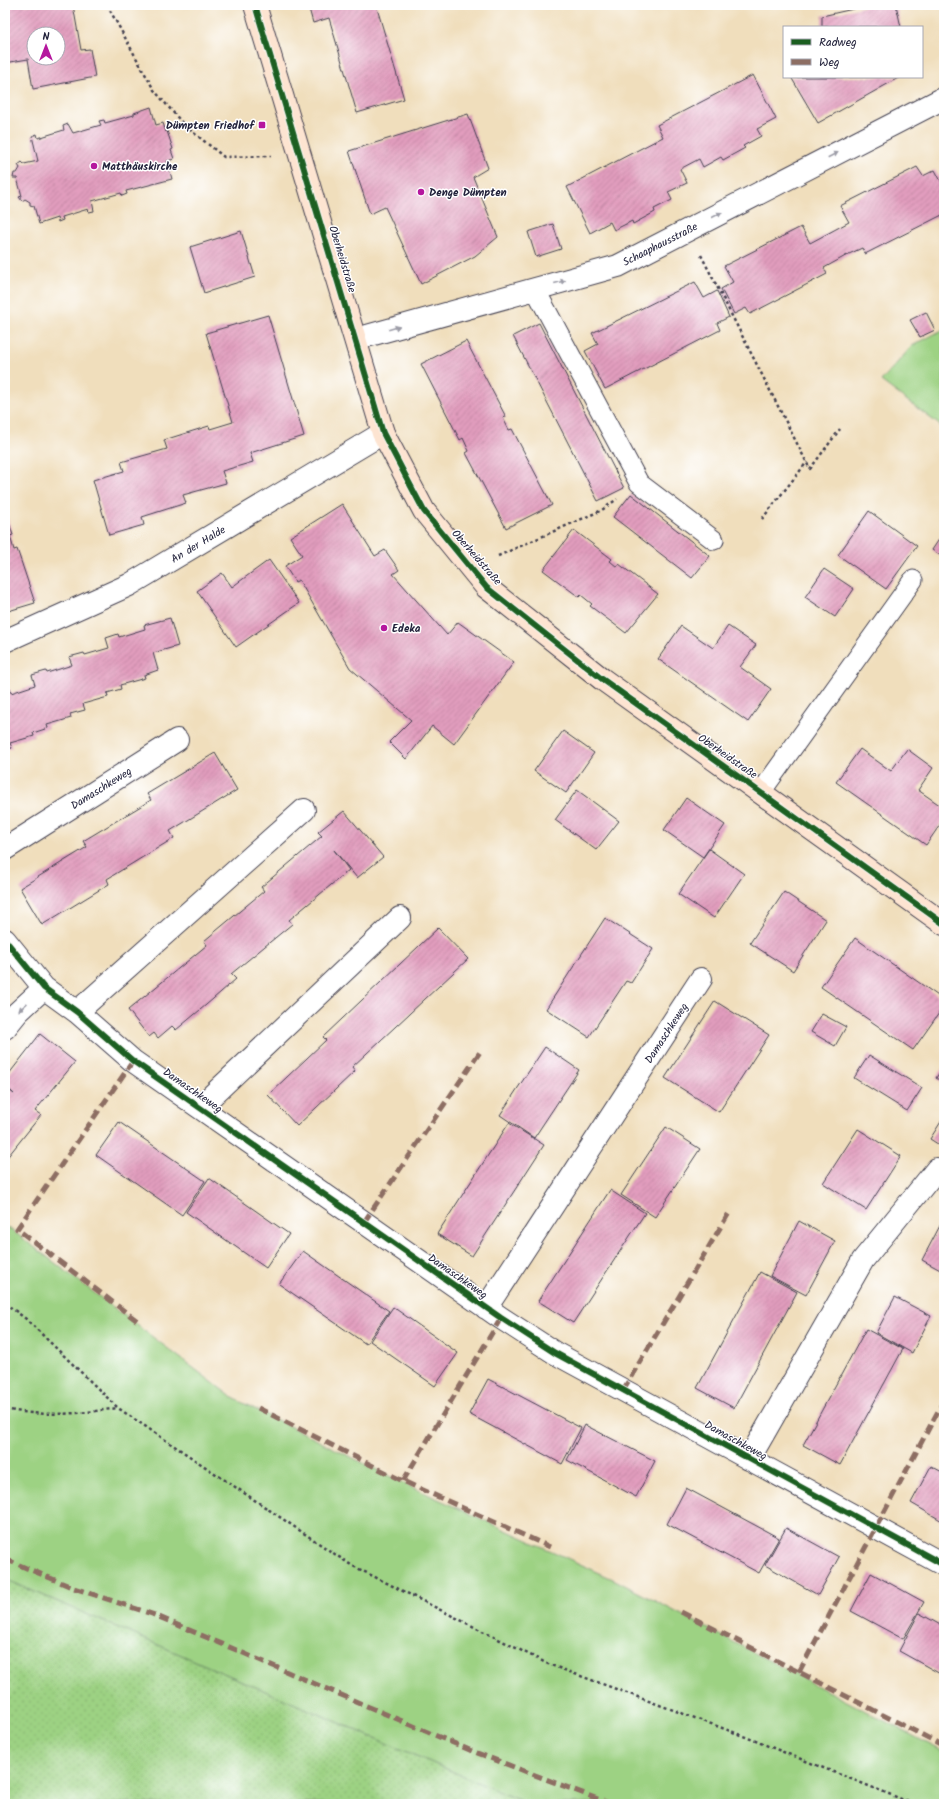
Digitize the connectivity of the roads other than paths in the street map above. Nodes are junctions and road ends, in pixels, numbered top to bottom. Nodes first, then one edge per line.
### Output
1 (254, 8) edge
2 (944, 98) edge
3 (534, 289) junction
4 (356, 339) junction
5 (383, 432) junction
6 (714, 540) dead end
7 (913, 580) dead end
8 (5, 642) edge
9 (177, 740) dead end
10 (761, 792) junction
11 (304, 810) dead end
12 (5, 849) edge
13 (400, 918) dead end
14 (944, 924) edge
15 (5, 940) edge
16 (701, 979) dead end
17 (44, 988) junction
18 (77, 1012) junction
19 (5, 1028) edge
20 (200, 1107) junction
21 (937, 1169) dead end
22 (486, 1308) junction
23 (749, 1459) junction
24 (944, 1565) edge

1 - 4 street, Oberheidstraße
3 -> 2 street, Schaaphausstraße
4 -> 3 street, Schaaphausstraße
3 - 6 lane
4 - 5 street, Oberheidstraße
5 - 8 street, An der Halde
5 - 10 street, Oberheidstraße
7 - 10 lane
9 - 12 street, Damaschkeweg
10 - 14 street, Oberheidstraße
11 - 18 street
13 - 20 street, Damaschkeweg
15 - 17 street, Damaschkeweg
16 - 22 street, Damaschkeweg
17 - 18 street, Damaschkeweg
17 -> 19 street
18 - 20 street, Damaschkeweg
20 - 22 street, Damaschkeweg
21 - 23 street, Damaschkeweg
22 - 23 street, Damaschkeweg
23 - 24 street, Damaschkeweg

